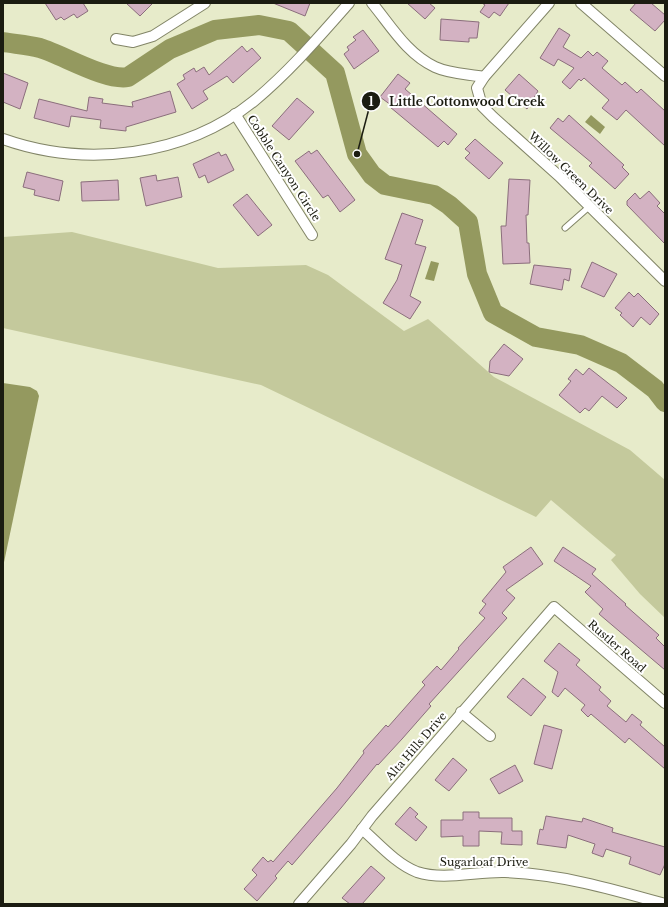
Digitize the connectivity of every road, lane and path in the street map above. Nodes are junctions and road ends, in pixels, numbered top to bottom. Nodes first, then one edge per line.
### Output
1 (205, 3) edge
2 (349, 3) edge
3 (372, 3) edge
4 (549, 3) edge
5 (581, 3) edge
6 (116, 39) dead end
7 (665, 76) edge
8 (484, 77) junction
9 (235, 114) junction
10 (3, 139) edge
11 (590, 206) junction
12 (565, 228) dead end
13 (312, 235) dead end
14 (665, 281) edge
15 (554, 607) joint
16 (665, 703) edge
17 (461, 712) junction
18 (490, 736) dead end
19 (362, 829) junction
20 (299, 904) edge
21 (665, 904) edge

1 - 6 street
2 - 9 street
3 - 8 street
4 - 8 street
5 - 7 street
8 - 11 street, Willow Green Drive
9 - 10 street
9 - 13 street, Cobble Canyon Circle
11 - 12 lane
11 - 14 street, Willow Green Drive
15 - 16 street, Rustler Road
15 - 17 street, Alta Hills Drive
17 - 18 street
17 - 19 street, Alta Hills Drive
19 - 20 street, Alta Hills Drive
19 - 21 street, Sugarloaf Drive

